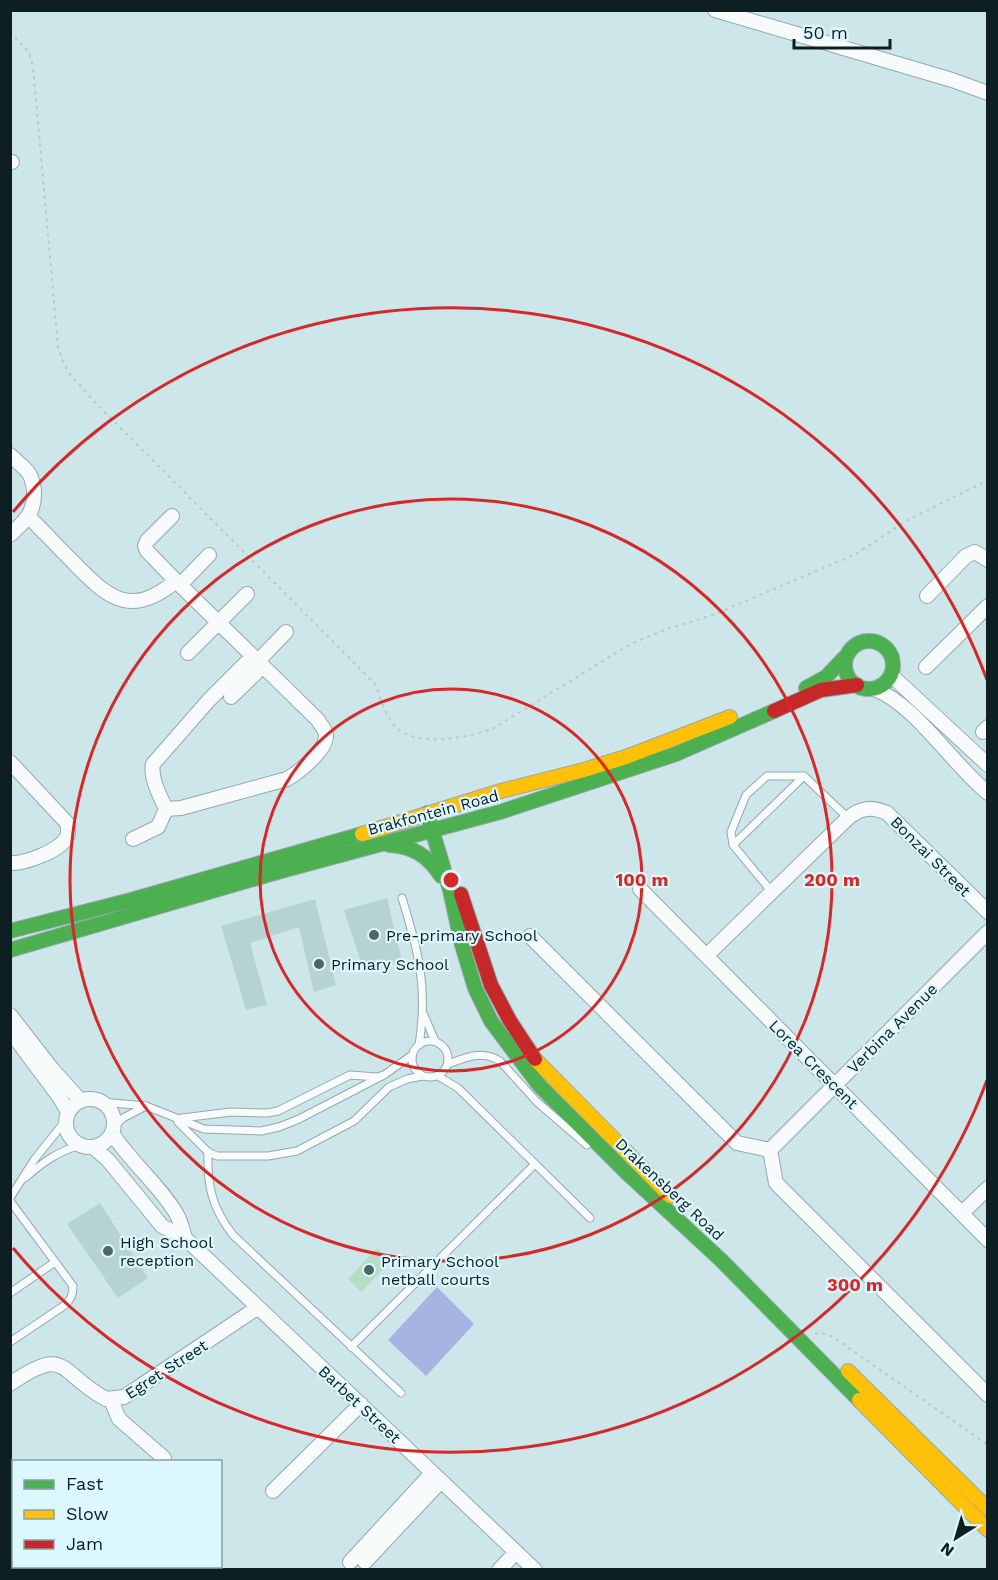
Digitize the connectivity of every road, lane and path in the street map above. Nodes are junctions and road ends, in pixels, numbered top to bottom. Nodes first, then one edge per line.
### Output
1 (715, 10) edge
2 (10, 32) edge
3 (987, 93) edge
4 (10, 455) edge
5 (987, 480) edge
6 (172, 516) dead end
7 (29, 517) junction
8 (10, 535) edge
9 (209, 555) dead end
10 (987, 560) edge
11 (178, 583) junction
12 (247, 594) dead end
13 (927, 596) dead end
14 (987, 606) edge
15 (218, 623) junction
16 (286, 632) dead end
17 (188, 653) dead end
18 (848, 654) junction
19 (257, 662) junction
20 (926, 667) dead end
21 (891, 675) junction
22 (857, 685) junction
23 (874, 689) junction
24 (231, 697) dead end
25 (649, 756) junction
26 (10, 762) edge
27 (987, 765) edge
28 (804, 776) junction
29 (987, 793) edge
30 (166, 809) junction
31 (432, 812) junction
32 (848, 818) junction
33 (437, 830) junction
34 (133, 839) dead end
35 (733, 845) junction
36 (361, 848) junction
37 (10, 863) edge
38 (640, 889) dead end
39 (450, 890) junction
40 (772, 892) junction
41 (402, 898) dead end
42 (987, 912) edge
43 (10, 931) edge
44 (987, 932) edge
45 (530, 936) dead end
46 (10, 951) edge
47 (706, 955) junction
48 (10, 1015) edge
49 (424, 1016) junction
50 (10, 1031) edge
51 (435, 1041) junction
52 (419, 1045) junction
53 (412, 1055) junction
54 (447, 1066) junction
55 (384, 1075) junction
56 (423, 1076) junction
57 (438, 1076) junction
58 (835, 1084) junction
59 (458, 1088) junction
60 (81, 1100) junction
61 (102, 1102) junction
62 (146, 1106) junction
63 (67, 1116) junction
64 (171, 1117) junction
65 (113, 1129) junction
66 (87, 1146) junction
67 (770, 1150) junction
68 (208, 1152) junction
69 (534, 1165) junction
70 (628, 1174) junction
71 (22, 1180) junction
72 (987, 1188) edge
73 (10, 1199) edge
74 (962, 1213) junction
75 (590, 1218) dead end
76 (185, 1238) junction
77 (987, 1239) edge
78 (55, 1262) junction
79 (10, 1293) edge
80 (257, 1308) junction
81 (812, 1335) junction
82 (10, 1342) edge
83 (351, 1347) junction
84 (10, 1384) edge
85 (401, 1394) dead end
86 (987, 1395) edge
87 (111, 1400) junction
88 (361, 1404) junction
89 (987, 1445) edge
90 (164, 1458) dead end
91 (436, 1477) junction
92 (273, 1491) dead end
93 (987, 1509) edge
94 (987, 1530) edge
95 (516, 1552) junction
96 (350, 1562) dead end
97 (365, 1562) dead end
98 (499, 1569) edge
99 (535, 1569) edge

1 - 3 street
2 - 5 path
4 - 7 street
6 - 11 street
7 - 8 street
7 - 11 street
9 - 11 street
10 - 13 street
11 - 15 street
12 - 15 street
14 - 20 street
15 - 17 street
15 - 19 street
16 - 19 street
18 - 21 street
18 - 22 street
18 - 25 street, Brakfontein Road
19 - 24 street
19 - 30 street
19 - 30 street
21 - 23 street
21 - 27 street
22 - 23 street
22 - 25 street, Brakfontein Road
23 - 29 street
25 - 31 street, Brakfontein Road
25 - 33 street, Brakfontein Road
26 - 37 street
28 - 32 lane
28 - 35 lane
28 - 35 lane
30 - 34 street
31 - 33 street, Drakensberg Road
31 - 43 street, Brakfontein Road
32 - 40 street
32 - 42 street, Bonzai Street
33 - 36 street, Brakfontein Road
33 - 39 street, Drakensberg Road
33 - 81 street, Drakensberg Road
35 - 40 lane
36 - 39 street
36 - 46 street, Brakfontein Road
38 - 47 street, Lorea Crescent
39 - 70 street, Drakensberg Road
40 - 47 street
41 - 49 lane
44 - 58 street, Verbina Avenue
45 - 67 street
47 - 58 street, Lorea Crescent
48 - 60 street
49 - 51 lane
49 - 52 lane
50 - 63 street
51 - 52 lane
51 - 54 lane
52 - 53 lane
53 - 55 lane
53 - 56 lane
54 - 57 lane
54 - 59 lane
54 - 70 lane
55 - 64 lane
55 - 64 lane
56 - 57 lane
56 - 68 lane
57 - 59 lane
58 - 67 street, Verbina Avenue
58 - 74 street, Lorea Crescent
59 - 69 lane
60 - 61 street
60 - 63 street
61 - 62 lane
61 - 65 street
62 - 64 lane
62 - 65 lane
63 - 66 street
63 - 71 lane
64 - 68 lane
65 - 66 street
65 - 76 street, Barbet Street
66 - 71 lane
66 - 76 street, Barbet Street
67 - 86 street
68 - 83 lane
69 - 75 lane
69 - 83 lane
70 - 94 street, Drakensberg Road
71 - 73 lane
72 - 74 street
73 - 78 lane
74 - 77 street, Lorea Crescent
76 - 80 street, Barbet Street
78 - 79 lane
78 - 82 lane
80 - 87 street, Egret Street
80 - 88 street, Barbet Street
81 - 89 path
81 - 93 street, Drakensberg Road
83 - 85 lane
84 - 87 street, Egret Street
87 - 90 street
88 - 91 street, Barbet Street
88 - 92 street
91 - 95 street, Barbet Street
91 - 96 street
91 - 97 street
95 - 98 street
95 - 99 street, Barbet Street

